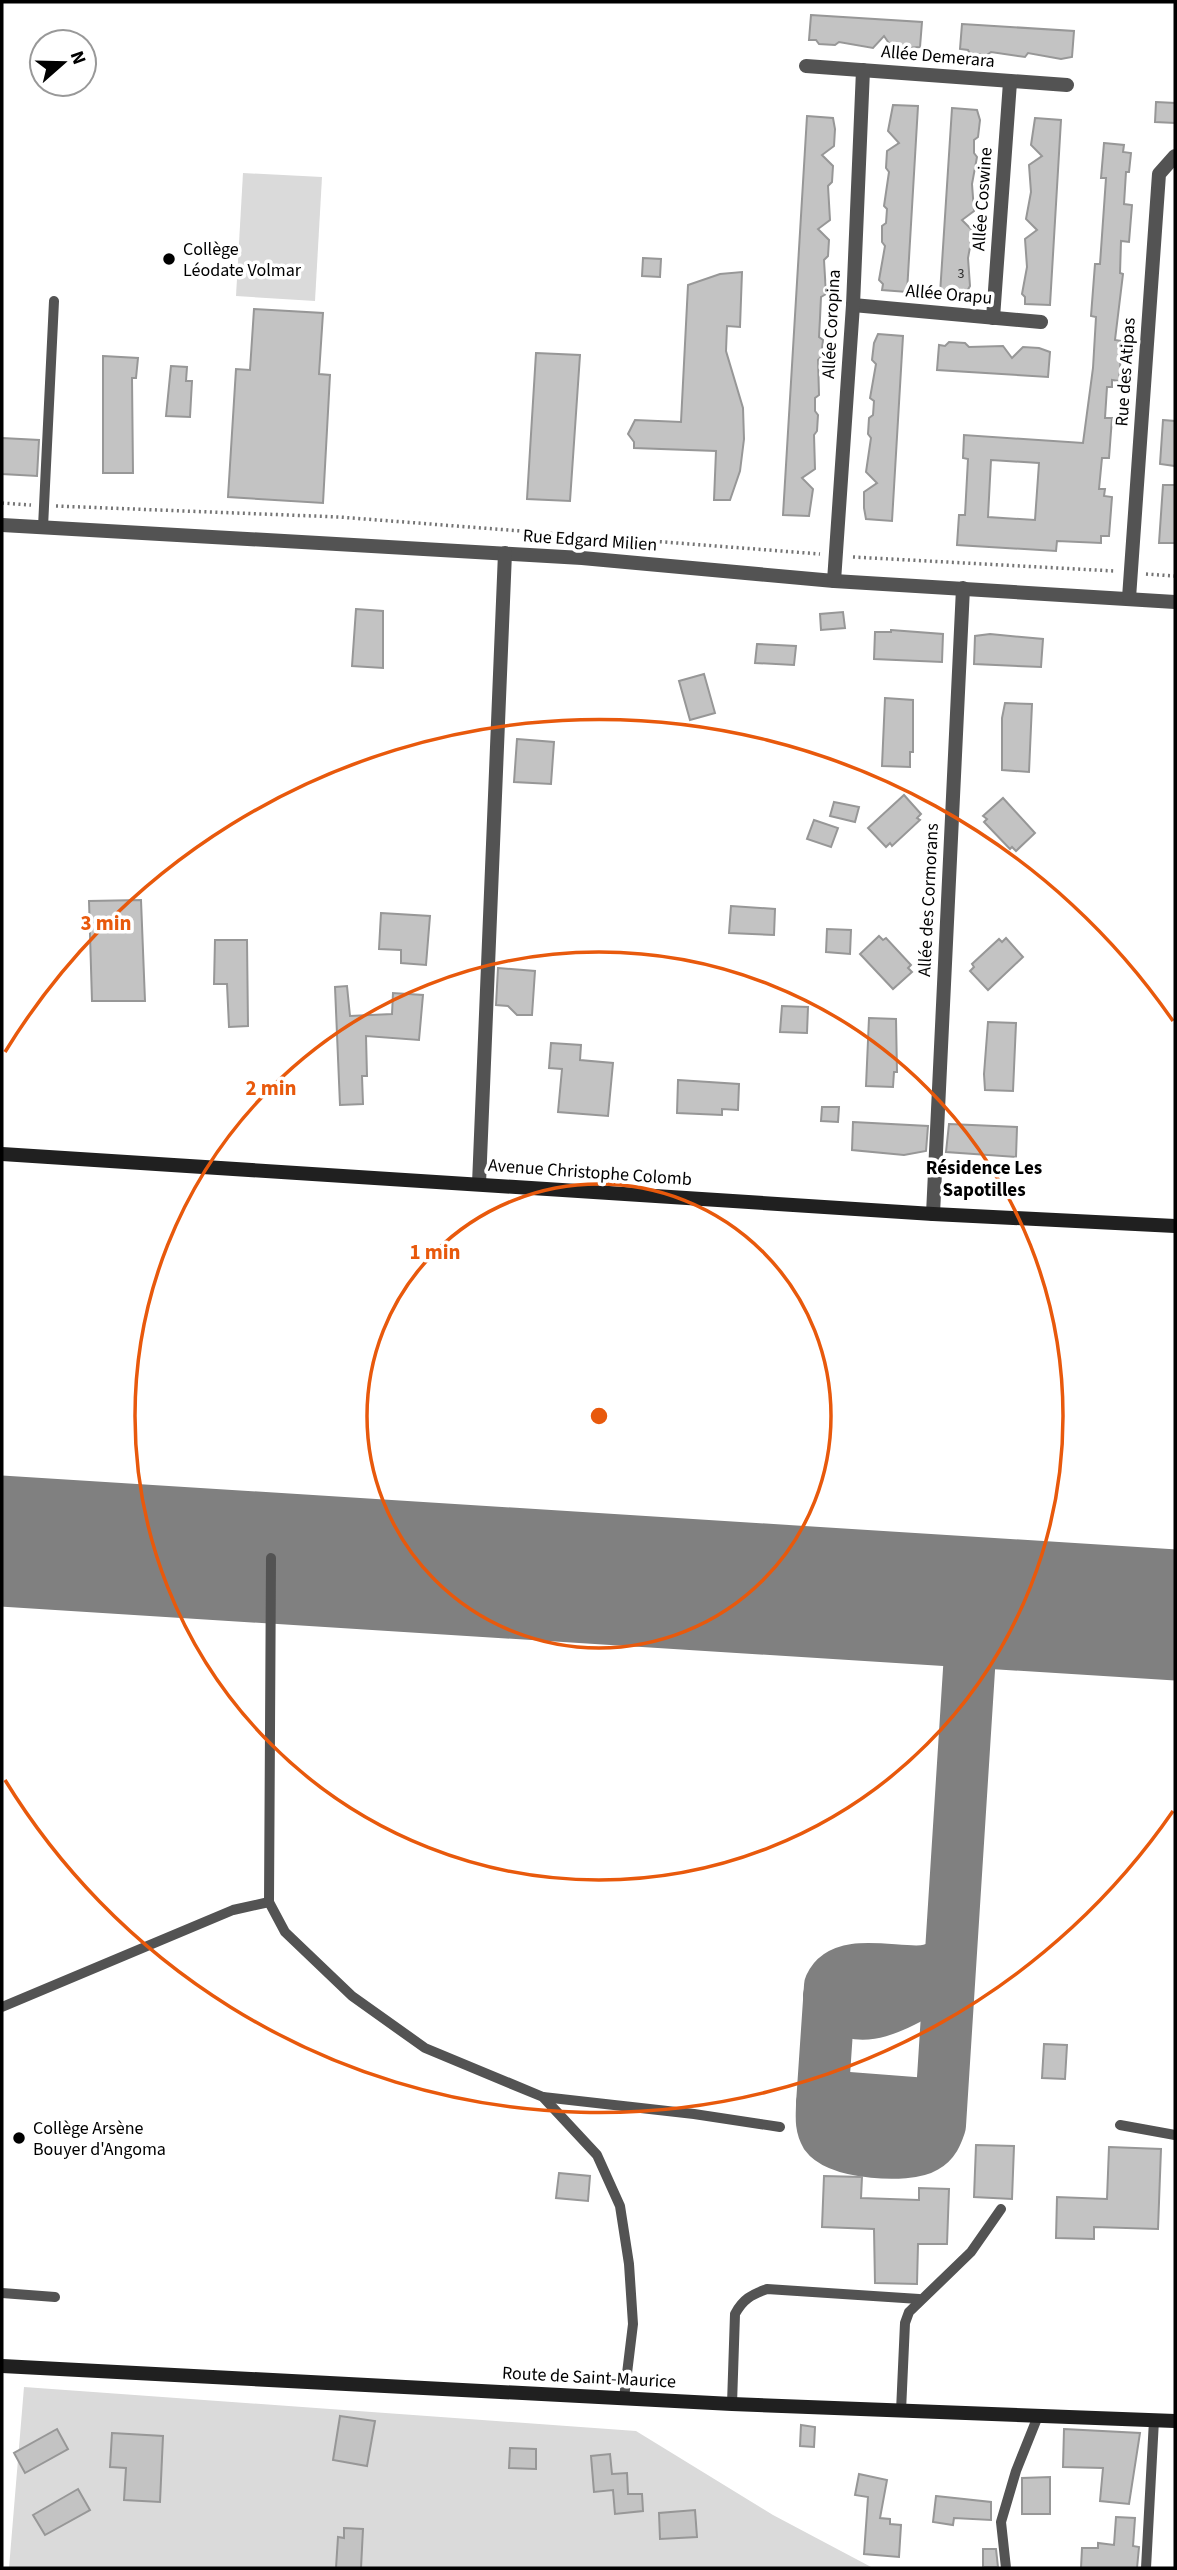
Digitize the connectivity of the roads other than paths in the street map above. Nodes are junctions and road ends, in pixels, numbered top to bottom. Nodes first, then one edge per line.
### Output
1 (806, 66) dead end
2 (863, 70) junction
3 (1010, 82) junction
4 (1067, 85) dead end
5 (1175, 156) edge
6 (54, 301) dead end
7 (853, 305) junction
8 (993, 318) junction
9 (1041, 322) dead end
10 (2, 525) edge
11 (43, 527) junction
12 (505, 553) junction
13 (834, 580) junction
14 (963, 588) junction
15 (1129, 598) junction
16 (1175, 602) edge
17 (2, 1154) edge
18 (479, 1184) junction
19 (933, 1214) junction
20 (1175, 1225) edge
21 (271, 1558) dead end
22 (270, 1902) junction
23 (2, 2007) edge
24 (543, 2097) junction
25 (1120, 2125) dead end
26 (780, 2127) dead end
27 (1175, 2135) edge
28 (1001, 2209) dead end
29 (2, 2293) edge
30 (55, 2297) dead end
31 (919, 2300) junction
32 (2, 2365) edge
33 (624, 2398) junction
34 (732, 2404) junction
35 (901, 2411) junction
36 (1038, 2416) junction
37 (1154, 2420) junction
38 (1175, 2421) edge
39 (1006, 2568) edge
40 (1146, 2568) edge

1 - 2 street, Allée Demerara
2 - 3 street, Allée Demerara
2 - 7 street, Allée Coropina
3 - 4 street, Allée Demerara
3 - 8 street, Allée Coswine
5 - 15 street, Rue des Atipas
6 - 11 lane
7 - 8 street, Allée Orapu
7 - 13 street, Allée Coropina
8 - 9 street, Allée Orapu
10 - 11 street, Rue Edgard Milien
11 - 12 street, Rue Edgard Milien
12 - 13 street, Rue Edgard Milien
12 - 18 street
13 - 14 street, Rue Edgard Milien
14 - 15 street, Rue Edgard Milien
14 - 19 street, Allée des Cormorans
15 - 16 street, Rue Edgard Milien
17 - 18 street, Avenue Christophe Colomb
18 - 19 street, Avenue Christophe Colomb
19 - 20 street, Avenue Christophe Colomb
21 - 22 lane
22 - 23 lane
22 - 24 lane
24 - 26 lane
24 - 33 lane
25 - 27 lane
28 - 31 lane
29 - 30 lane
31 - 34 lane
31 - 35 lane
32 - 33 street, Route de Saint-Maurice
33 - 34 street, Route de Saint-Maurice
34 - 35 street, Route de Saint-Maurice
35 - 36 street, Route de Saint-Maurice
36 - 37 street, Route de Saint-Maurice
36 - 39 lane
37 - 38 street, Route de Saint-Maurice
37 - 40 lane

